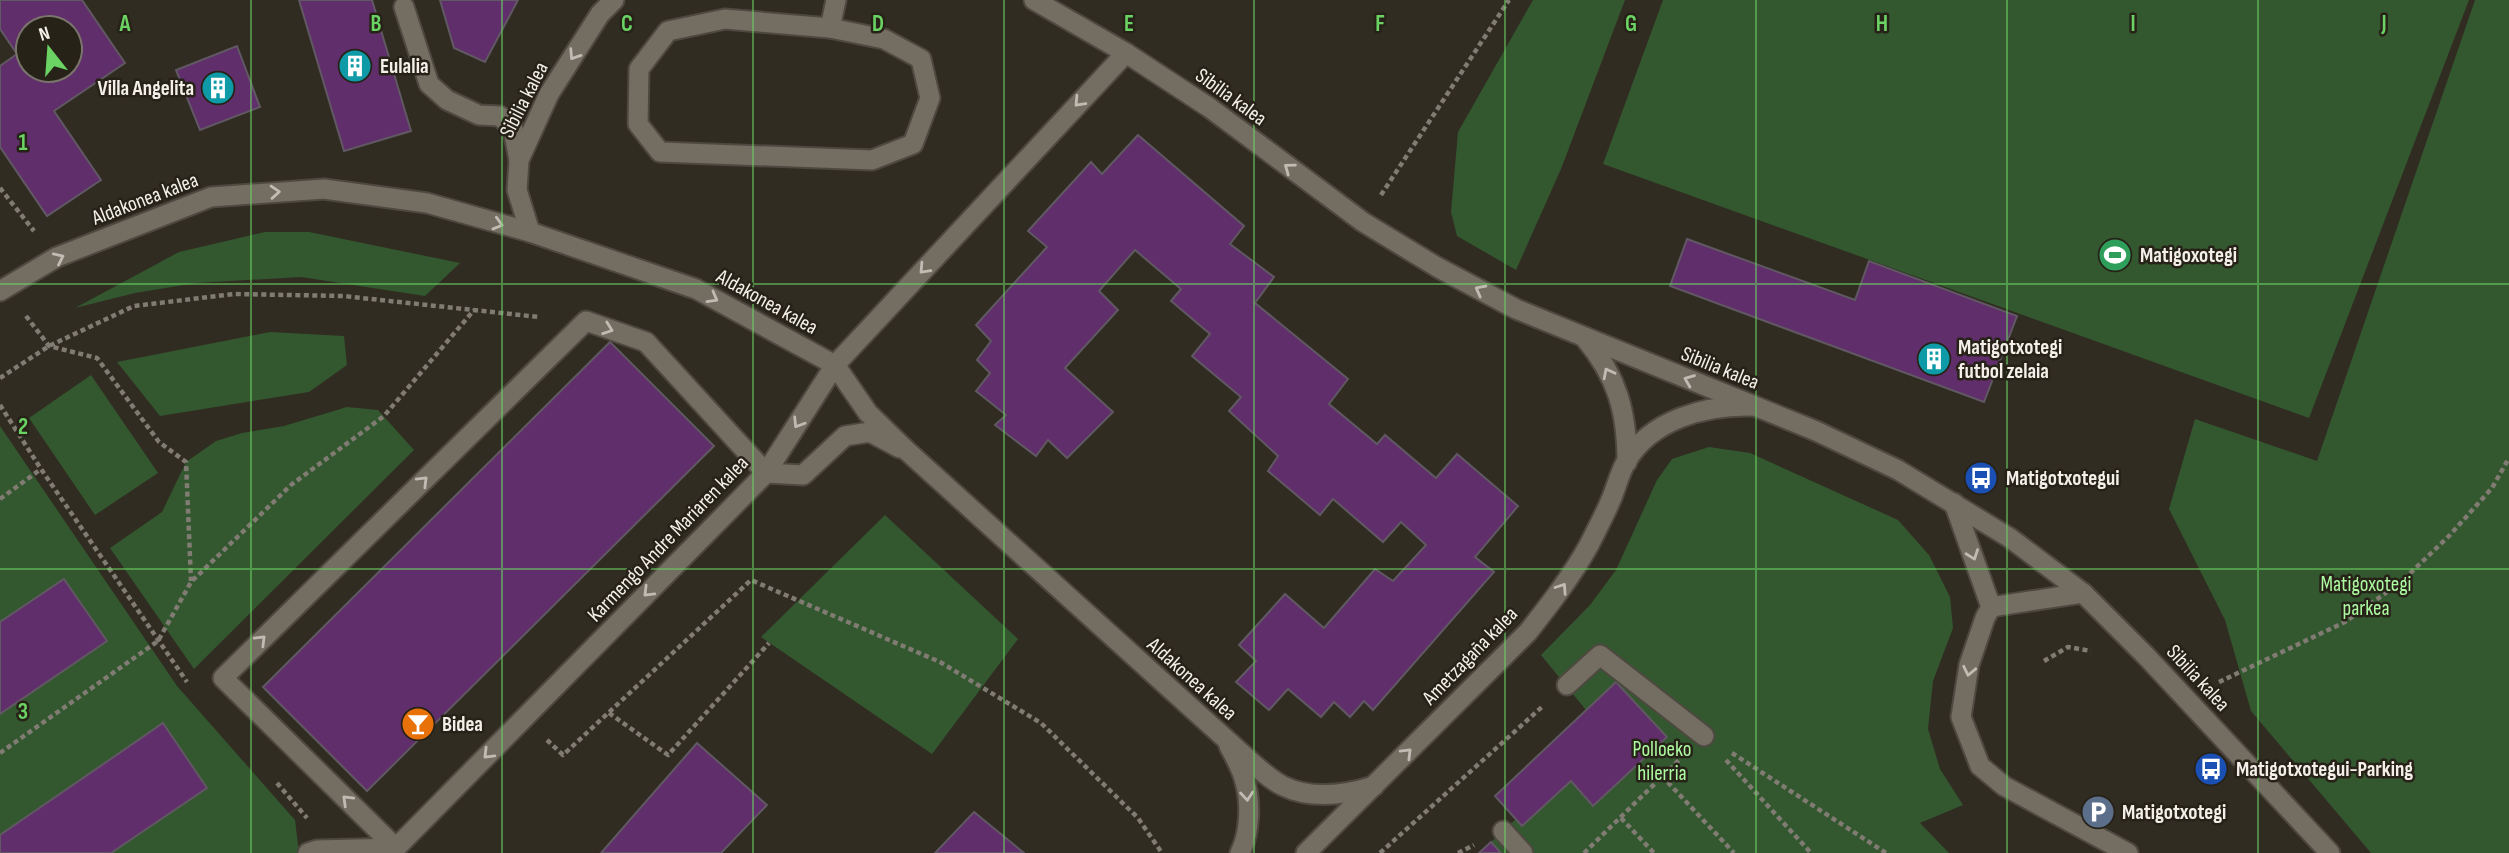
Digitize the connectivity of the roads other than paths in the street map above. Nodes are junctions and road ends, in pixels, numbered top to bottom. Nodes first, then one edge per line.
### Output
1 (614, 0) edge
2 (836, 0) edge
3 (1034, 0) edge
4 (404, 7) dead end
5 (830, 27) junction
6 (1126, 52) junction
7 (519, 160) junction
8 (530, 232) junction
9 (3, 290) edge
10 (1584, 337) junction
11 (835, 365) junction
12 (1752, 406) junction
13 (906, 450) junction
14 (1627, 462) junction
15 (766, 473) junction
16 (1954, 503) junction
17 (2083, 593) junction
18 (1991, 607) junction
19 (1567, 685) road end
20 (1704, 736) road end
21 (1228, 741) junction
22 (1374, 786) junction
23 (1503, 831) dead end
24 (394, 850) edge
25 (308, 853) edge
26 (1240, 853) edge
27 (1306, 853) edge
28 (1523, 853) edge
29 (2128, 853) edge
30 (2330, 853) edge

1 -> 7 street, Sibilia kalea
2 - 5 street
3 - 6 street, Sibilia kalea
4 - 7 street
5 - 5 street
10 -> 6 street, Sibilia kalea
6 -> 11 street, Karmengo Andre Mariaren kalea
7 - 8 street, Sibilia kalea
9 -> 8 street, Aldakonea kalea
8 -> 11 street, Aldakonea kalea
12 -> 10 street, Sibilia kalea
14 -> 10 street, Ametzagaña kalea
11 - 13 street, Aldakonea kalea
11 -> 15 street, Karmengo Andre Mariaren kalea
12 - 14 street, Ametzagaña kalea
12 - 16 street, Sibilia kalea
13 - 15 street
13 - 21 street, Aldakonea kalea
22 -> 14 street, Ametzagaña kalea
15 -> 24 street, Karmengo Andre Mariaren kalea
24 -> 15 street
16 - 17 street, Sibilia kalea
16 -> 18 street
17 - 18 street
17 - 30 street, Sibilia kalea
18 -> 29 street
19 - 20 street
21 - 22 street, Aldakonea kalea
21 -> 26 street
22 - 27 street, Ametzagaña kalea
23 - 28 street
24 - 25 street

